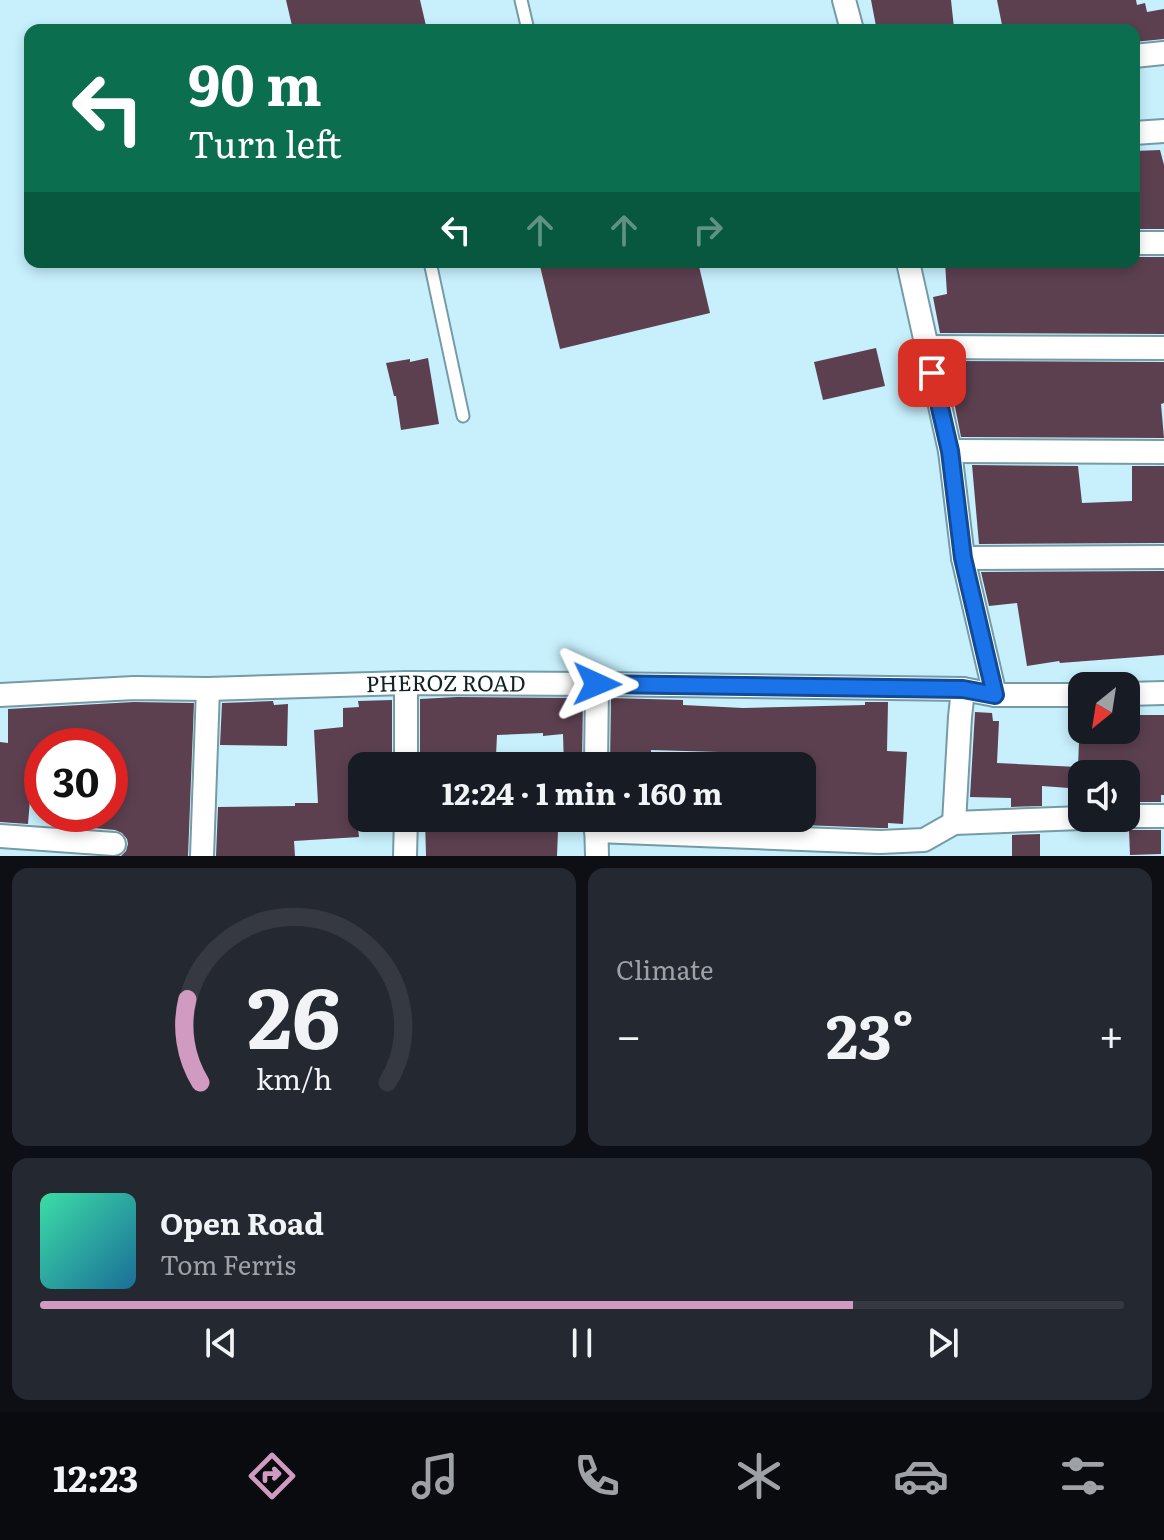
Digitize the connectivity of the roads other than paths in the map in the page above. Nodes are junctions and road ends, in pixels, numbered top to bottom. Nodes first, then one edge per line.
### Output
1 (521, 0) edge
2 (844, 0) edge
3 (527, 24) edge
4 (850, 24) edge
5 (1164, 53) edge
6 (1140, 55) edge
7 (1164, 131) edge
8 (1140, 133) edge
9 (1140, 243) edge
10 (1164, 243) edge
11 (431, 268) edge
12 (909, 268) edge
13 (926, 347) junction
14 (1164, 348) edge
15 (463, 416) dead end
16 (950, 451) junction
17 (1164, 452) edge
18 (1164, 557) edge
19 (963, 558) junction
20 (406, 683) junction
21 (597, 684) junction
22 (208, 689) junction
23 (963, 689) junction
24 (1164, 693) edge
25 (1140, 694) edge
26 (0, 695) edge
27 (995, 695) junction
28 (1068, 695) edge
29 (406, 752) edge
30 (596, 752) edge
31 (1140, 816) edge
32 (1164, 816) edge
33 (1068, 819) edge
34 (954, 823) junction
35 (406, 832) edge
36 (596, 832) edge
37 (713, 832) edge
38 (0, 836) edge
39 (114, 844) dead end
40 (202, 856) edge
41 (405, 856) edge
42 (597, 856) edge

1 - 3 lane
2 - 4 street
5 - 6 street
7 - 8 street
9 - 10 street
11 - 15 lane
12 - 13 street
13 - 14 street
13 - 16 street
16 - 17 street
16 - 19 street
18 - 19 street
19 - 27 street
20 - 21 street, PHEROZ ROAD
20 - 22 street, PHEROZ ROAD
20 - 29 street
21 - 23 street, PHEROZ ROAD
21 - 30 street
22 - 26 street, PHEROZ ROAD
22 - 40 street
23 - 27 street, PHEROZ ROAD
23 - 34 street
24 - 25 street
27 - 28 street, PHEROZ ROAD
31 - 32 street
33 - 34 street
34 - 37 street
35 - 41 street
36 - 42 street
38 - 39 street

